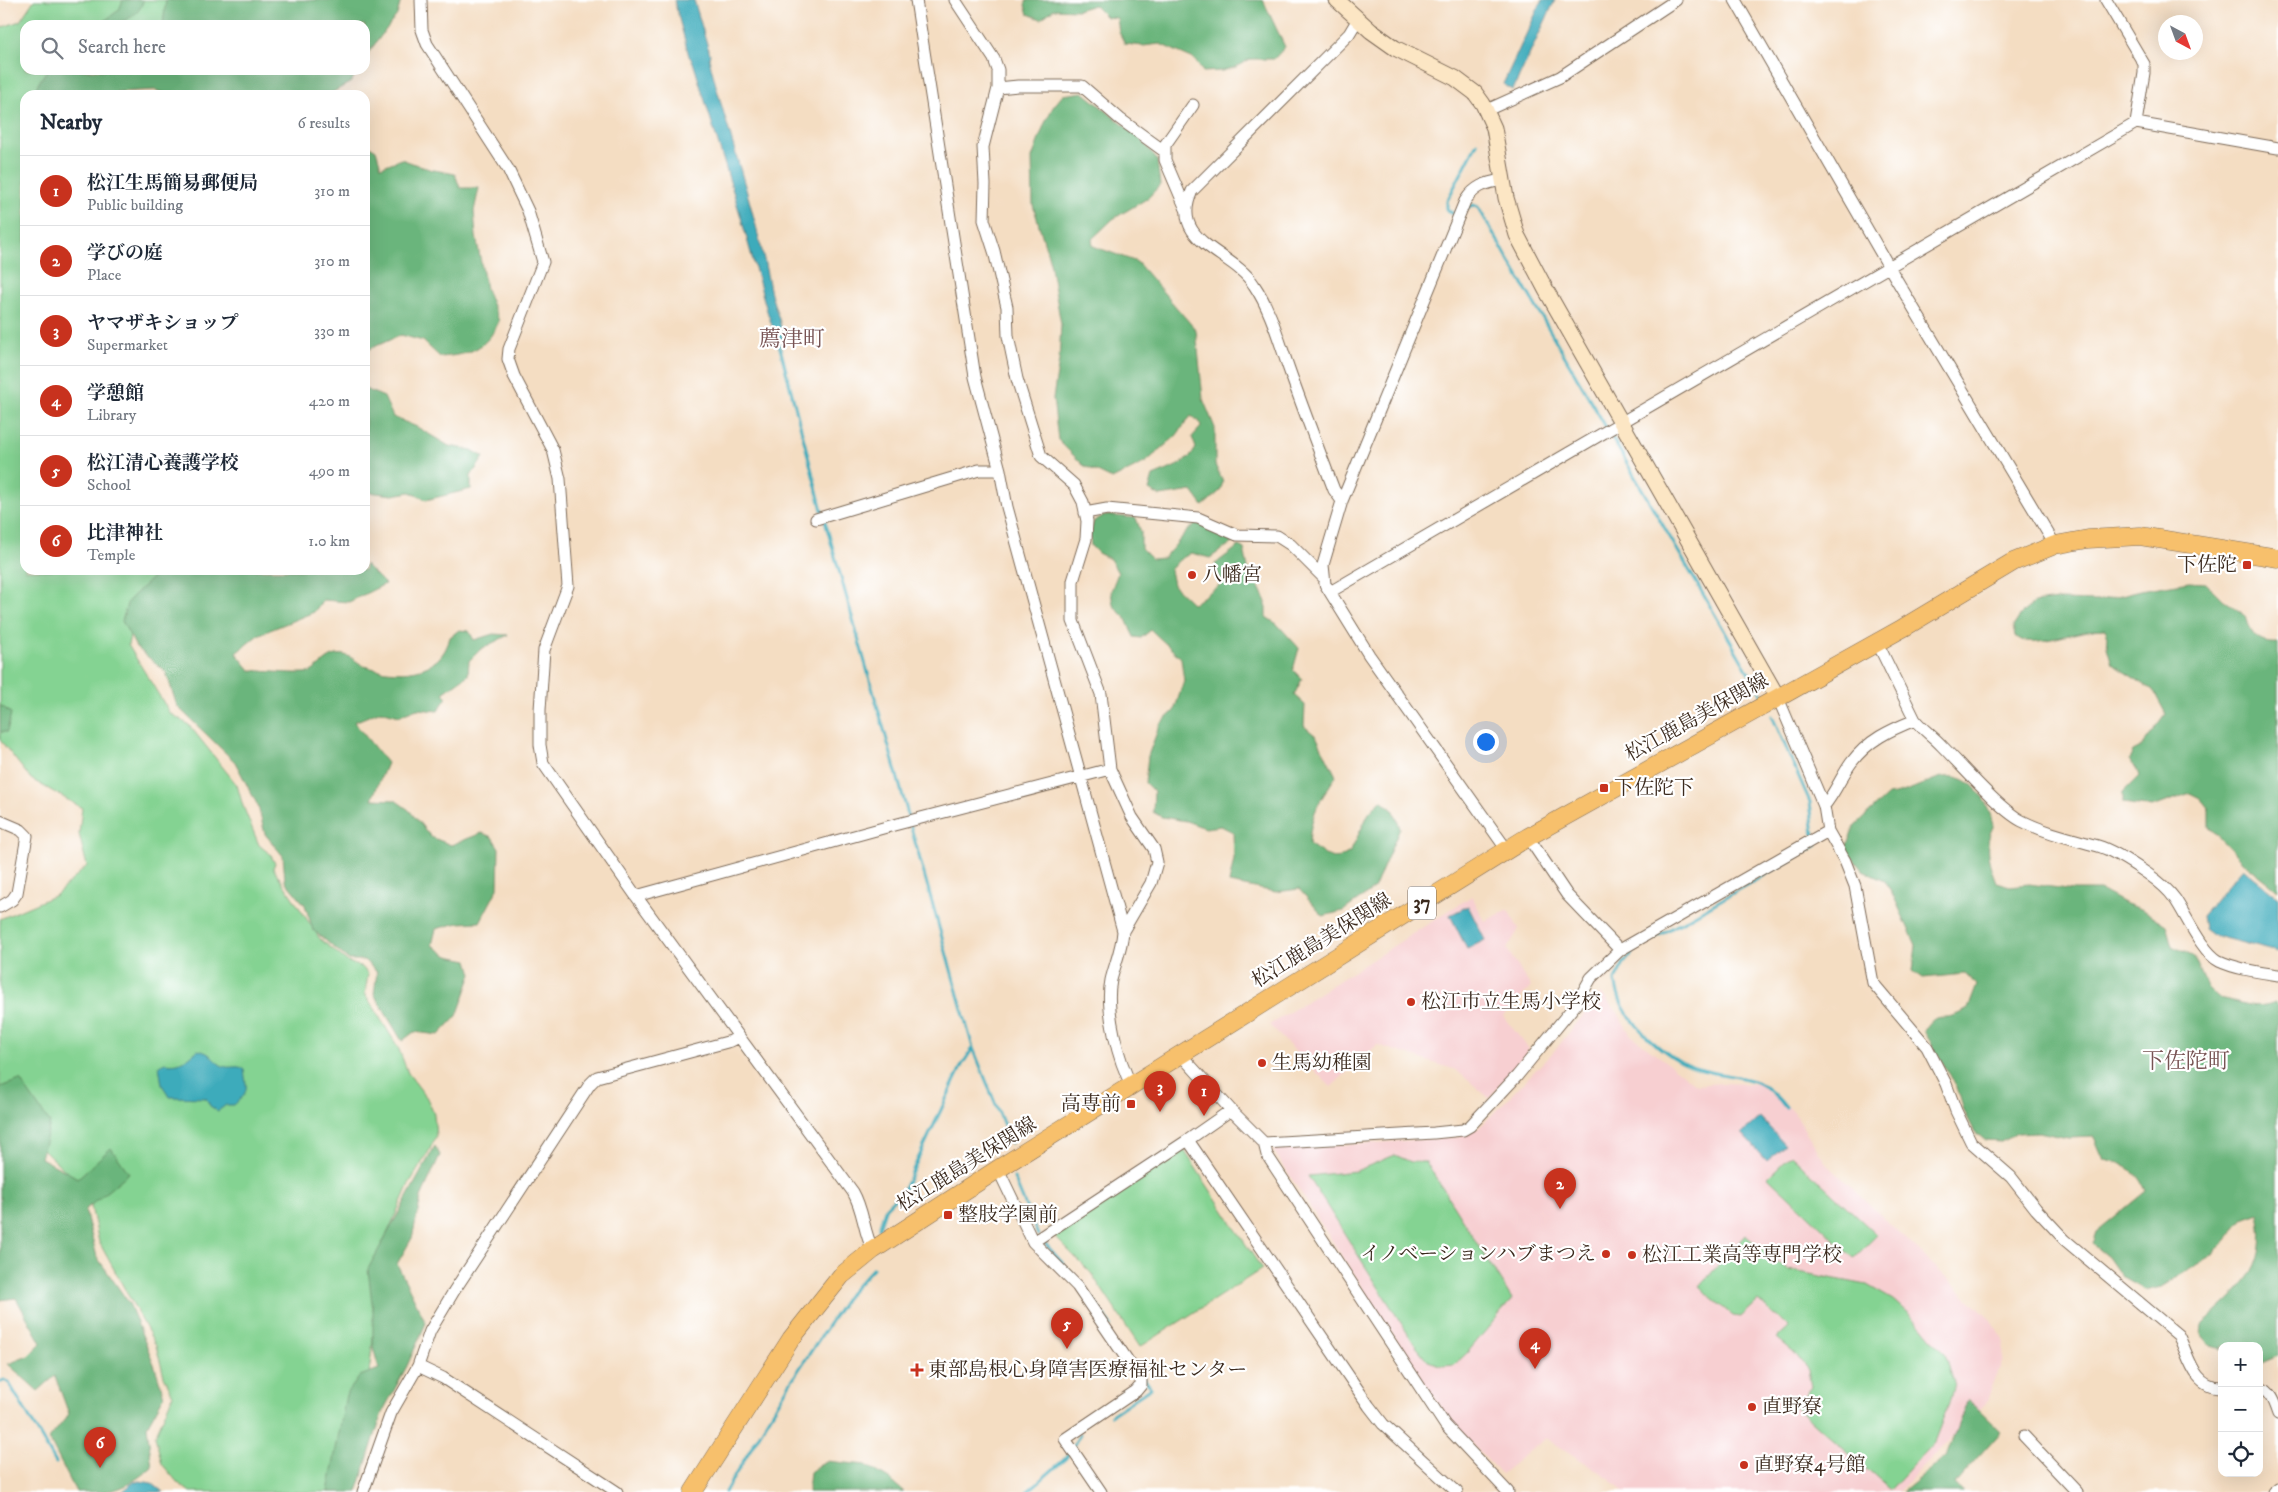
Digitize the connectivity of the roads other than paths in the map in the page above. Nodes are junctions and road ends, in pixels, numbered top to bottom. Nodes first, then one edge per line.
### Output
1 (421, 0) edge
2 (916, 0) edge
3 (955, 0) edge
4 (1337, 0) edge
5 (1676, 0) edge
6 (1735, 0) edge
7 (2106, 0) edge
8 (1358, 19) junction
9 (998, 88) junction
10 (1194, 105) dead end
11 (1487, 110) junction
12 (2136, 123) junction
13 (2278, 148) edge
14 (1164, 151) junction
15 (1502, 180) junction
16 (1186, 209) junction
17 (1889, 267) junction
18 (1622, 422) junction
19 (1000, 470) junction
20 (1342, 501) junction
21 (1085, 513) junction
22 (816, 519) dead end
23 (2055, 545) junction
24 (2278, 558) edge
25 (1324, 578) junction
26 (1330, 592) junction
27 (1877, 642) junction
28 (1778, 698) junction
29 (1915, 720) junction
30 (1110, 770) junction
31 (1081, 776) junction
32 (1824, 806) junction
33 (0, 821) edge
34 (1828, 831) junction
35 (1528, 837) junction
36 (1507, 850) junction
37 (636, 896) junction
38 (0, 906) edge
39 (1122, 931) junction
40 (1620, 950) junction
41 (2278, 975) edge
42 (739, 1037) junction
43 (1181, 1055) junction
44 (1132, 1086) junction
45 (1231, 1110) junction
46 (1188, 1140) junction
47 (1264, 1143) junction
48 (998, 1169) junction
49 (1038, 1239) junction
50 (873, 1250) junction
51 (418, 1366) junction
52 (2218, 1386) edge
53 (2263, 1389) edge
54 (2278, 1414) edge
55 (2024, 1436) dead end
56 (2278, 1488) edge
57 (362, 1492) edge
58 (617, 1492) edge
59 (693, 1492) edge
60 (1101, 1492) edge
61 (1457, 1492) edge
62 (1508, 1492) edge
63 (2076, 1492) edge
64 (2273, 1492) edge

1 - 37 street
2 - 19 street
3 - 9 street
4 - 8 street
5 - 11 street
6 - 17 street
7 - 12 street
8 - 11 street
8 - 16 street
9 - 14 street
9 - 21 street
10 - 14 street
11 - 15 street
12 - 13 street
12 - 17 street
14 - 16 street
15 - 18 street
15 - 20 street
16 - 20 street
17 - 18 street
17 - 23 street
18 - 26 street
18 - 28 street
19 - 22 street
19 - 31 street
20 - 25 street
21 - 25 street
21 - 30 street
23 - 24 main road, 松江鹿島美保関線 / 37
23 - 27 main road, 松江鹿島美保関線 / 37
25 - 26 street
26 - 36 street
27 - 28 main road, 松江鹿島美保関線 / 37
27 - 29 street
28 - 32 street
28 - 35 main road, 松江鹿島美保関線 / 37
29 - 32 street
29 - 41 street
30 - 31 street
30 - 39 street
31 - 37 street
31 - 39 street
32 - 34 street
33 - 38 street
34 - 40 street
34 - 52 street
35 - 36 main road, 松江鹿島美保関線 / 37
35 - 40 street
36 - 43 main road, 松江鹿島美保関線 / 37
37 - 42 street
39 - 44 street
40 - 47 street
42 - 50 street
42 - 51 street
43 - 44 main road, 松江鹿島美保関線 / 37
43 - 45 street
44 - 48 main road, 松江鹿島美保関線 / 37
45 - 46 street
45 - 47 street
46 - 49 street
46 - 61 street
47 - 62 street
48 - 49 street
48 - 50 main road, 松江鹿島美保関線 / 37
49 - 60 street
50 - 59 main road, 松江鹿島美保関線 / 37
51 - 57 street
51 - 58 street
53 - 54 street
55 - 63 street
56 - 64 street

